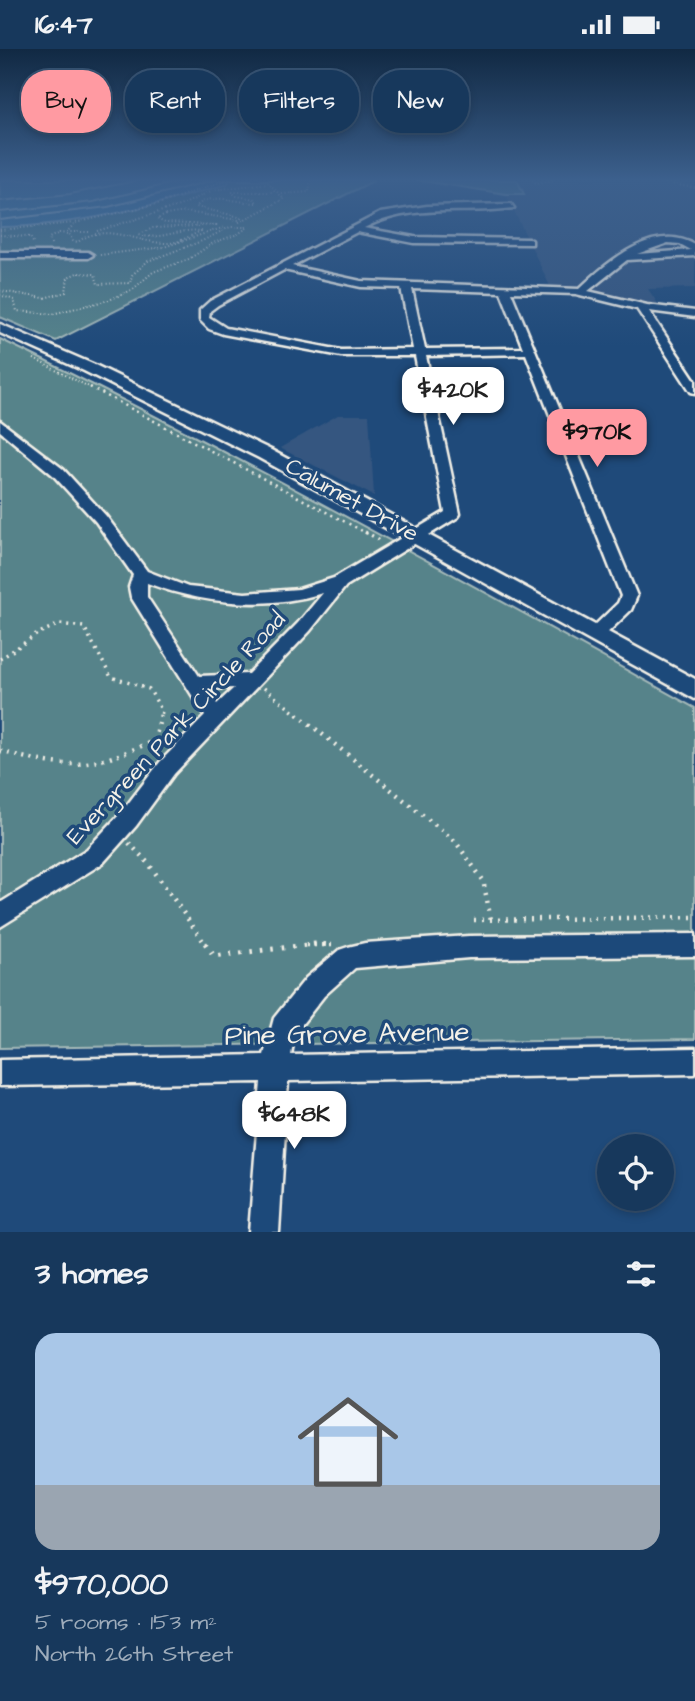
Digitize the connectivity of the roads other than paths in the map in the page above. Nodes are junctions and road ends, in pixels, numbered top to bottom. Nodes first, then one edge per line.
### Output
1 (342, 235) edge
2 (388, 235) edge
3 (529, 242) dead end
4 (695, 251) edge
5 (0, 255) edge
6 (88, 255) road end
7 (627, 257) junction
8 (282, 267) junction
9 (407, 286) junction
10 (505, 289) junction
11 (581, 292) junction
12 (640, 306) junction
13 (695, 314) edge
14 (0, 328) edge
15 (530, 351) junction
16 (420, 353) junction
17 (690, 375) edge
18 (695, 389) edge
19 (0, 425) edge
20 (19, 439) junction
21 (0, 441) edge
22 (417, 535) junction
23 (142, 575) junction
24 (340, 582) junction
25 (596, 634) junction
26 (254, 680) junction
27 (196, 683) junction
28 (695, 690) edge
29 (217, 719) junction
30 (0, 916) edge
31 (695, 945) edge
32 (695, 1061) edge
33 (275, 1067) junction
34 (0, 1073) edge
35 (264, 1232) edge

1 - 8 street
2 - 3 street
4 - 7 street
4 - 7 street
5 - 6 street
7 - 11 street
8 - 9 street
8 - 16 street
9 - 10 street
9 - 16 street
10 - 11 street
10 - 15 street
11 - 12 street
12 - 13 street
12 - 17 street
14 - 22 main road, Calumet Drive
15 - 16 street
15 - 25 street
16 - 22 street, Evergreen Park Circle Road
17 - 18 street
19 - 20 street
20 - 21 street
20 - 23 street
22 - 24 street, Evergreen Park Circle Road
22 - 25 main road, Calumet Drive
23 - 24 street, Evergreen Park Circle Road
23 - 27 street
24 - 26 street, Evergreen Park Circle Road
25 - 28 main road, Calumet Drive
26 - 27 street
26 - 29 street, Evergreen Park Circle Road
27 - 29 street
29 - 30 street, Evergreen Park Circle Road
31 - 33 street
32 - 33 street, Pine Grove Avenue
33 - 34 street, Pine Grove Avenue
33 - 35 street

